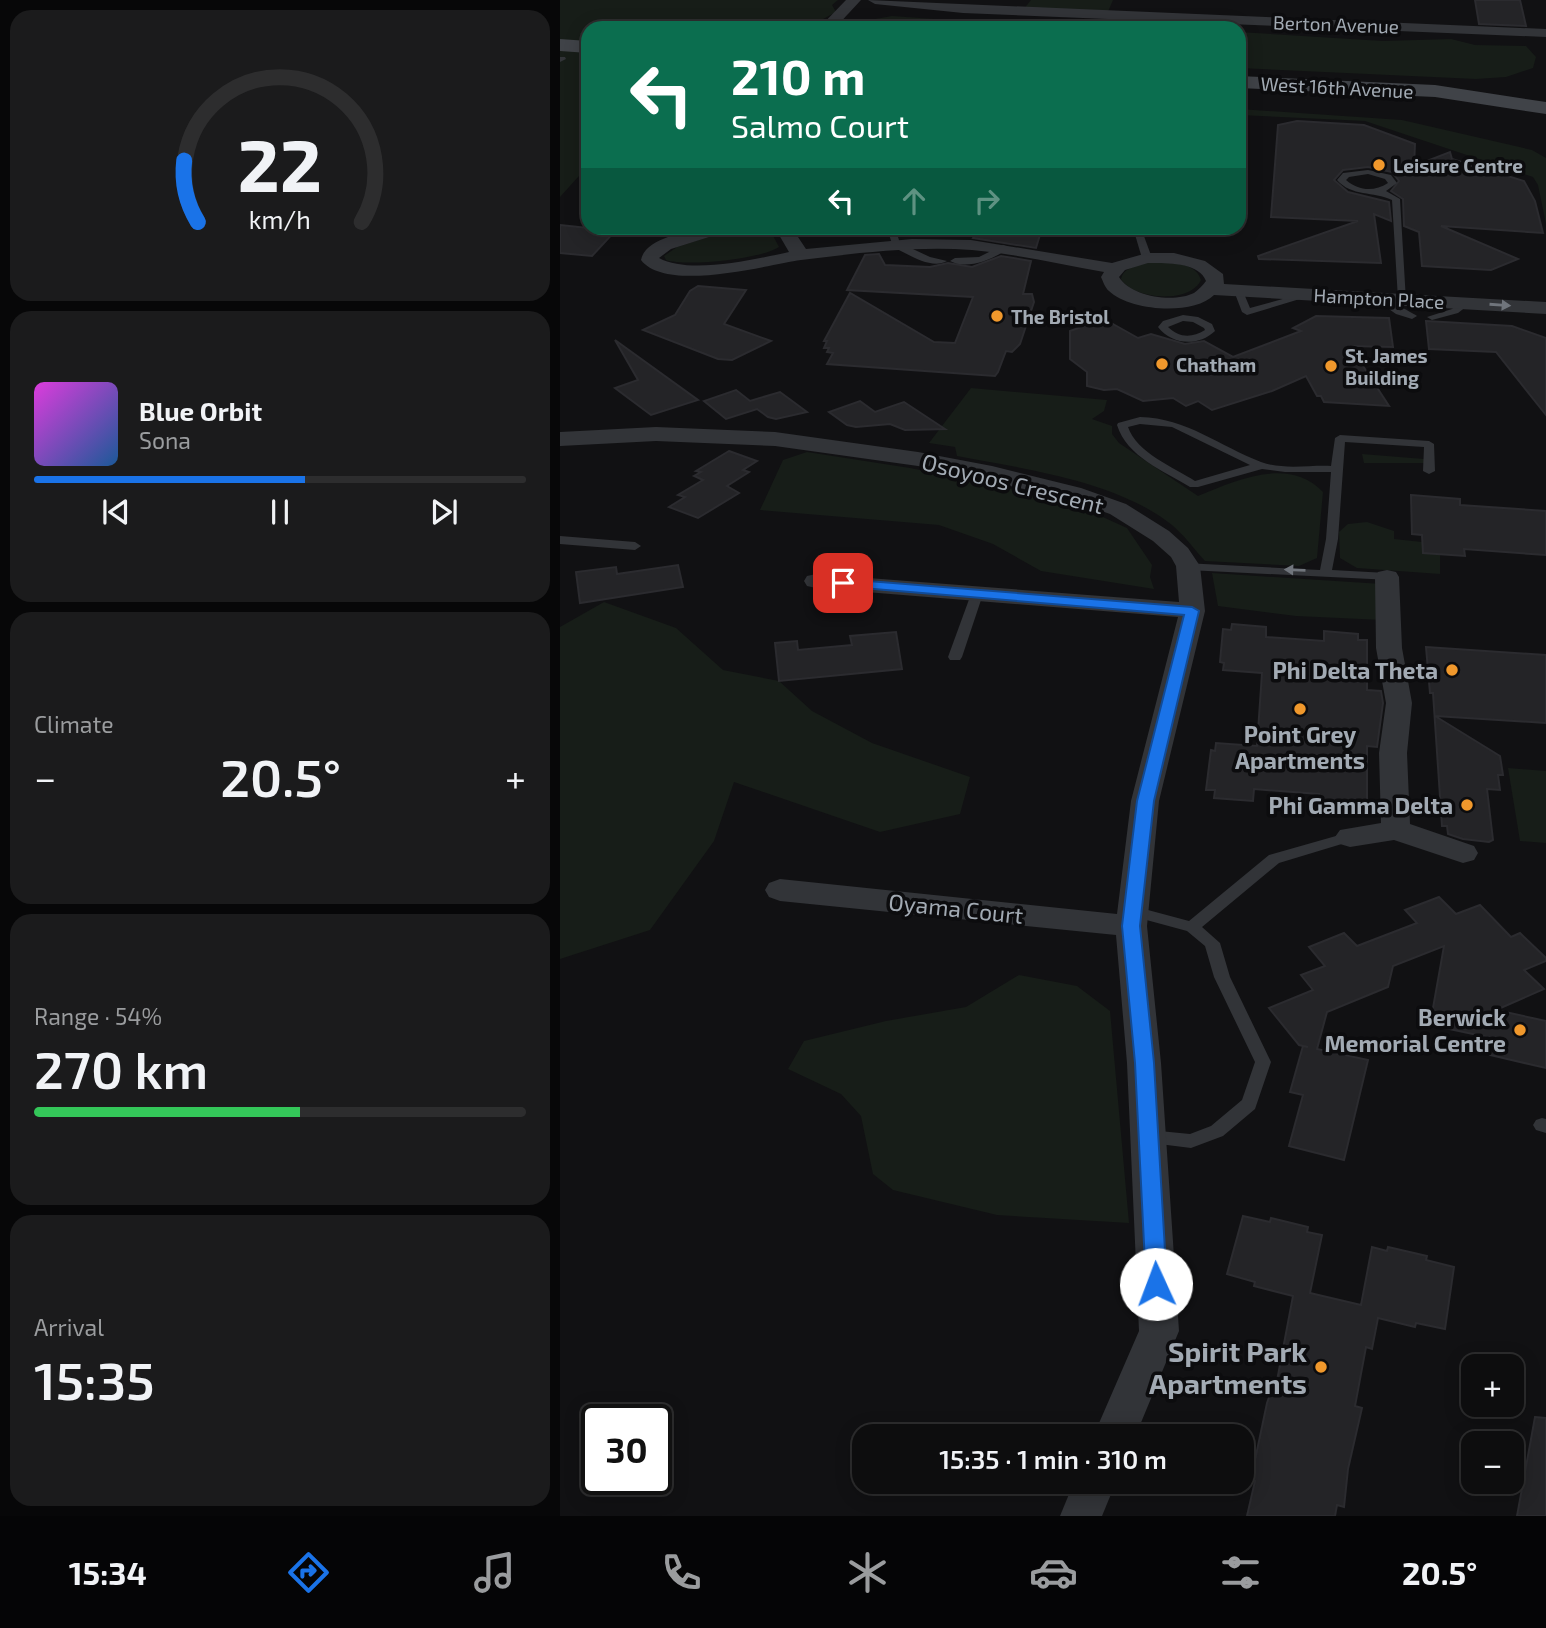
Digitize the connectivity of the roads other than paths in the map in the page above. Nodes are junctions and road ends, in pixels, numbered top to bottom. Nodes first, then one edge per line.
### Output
1 (854, 0) edge
2 (875, 0) edge
3 (835, 21) edge
4 (1546, 33) edge
5 (581, 49) edge
6 (560, 56) edge
7 (581, 60) edge
8 (1246, 82) edge
9 (1546, 89) edge
10 (1435, 91) junction
11 (1546, 108) edge
12 (1380, 191) junction
13 (698, 235) edge
14 (788, 235) edge
15 (1139, 235) edge
16 (893, 236) edge
17 (1003, 248) junction
18 (800, 255) junction
19 (1147, 258) junction
20 (942, 261) dead end
21 (955, 261) dead end
22 (1115, 269) junction
23 (1213, 282) junction
24 (1546, 293) edge
25 (1405, 300) junction
26 (1466, 303) junction
27 (1546, 308) edge
28 (1432, 317) dead end
29 (560, 439) edge
30 (1260, 466) junction
31 (1335, 469) junction
32 (1429, 471) dead end
33 (560, 540) edge
34 (635, 546) dead end
35 (1188, 566) junction
36 (1326, 571) junction
37 (1387, 577) joint
38 (816, 580) dead end
39 (977, 594) junction
40 (1192, 611) junction
41 (956, 657) dead end
42 (1396, 831) junction
43 (1350, 837) joint
44 (1463, 853) dead end
45 (780, 890) dead end
46 (1132, 919) junction
47 (1192, 927) junction
48 (1149, 1137) junction
49 (1120, 1424) edge
50 (1090, 1494) edge
51 (1081, 1516) edge

1 - 3 street
2 - 4 street, Berton Avenue
5 - 6 main road
6 - 7 main road
8 - 10 main road, West 16th Avenue
9 - 10 main road, West 16th Avenue
9 - 11 main road
10 - 11 main road, West 16th Avenue
12 - 12 lane
12 - 25 lane
13 - 18 street
14 - 18 street
15 - 19 lane
16 - 17 street
16 - 18 street
16 - 20 lane
17 - 21 lane
17 - 22 street
19 - 22 street
19 - 23 street
22 - 23 street
23 - 25 street, Hampton Place
23 - 25 street, Hampton Place
24 - 25 street, Hampton Place
25 - 26 street, Hampton Place
26 -> 27 street, Hampton Place
26 - 28 lane
29 - 35 street, Osoyoos Crescent
30 - 30 lane
30 - 31 lane
31 - 32 lane
31 - 36 lane
33 - 34 lane
36 -> 35 lane
35 - 40 street
36 - 37 lane
37 - 42 street
38 - 39 street
39 - 40 street
39 - 41 lane
40 - 46 street
42 - 43 street
42 - 44 street
43 - 47 lane
45 - 46 street, Oyama Court
46 - 47 lane
46 - 48 street
47 - 48 lane
48 - 49 street
50 - 51 street

